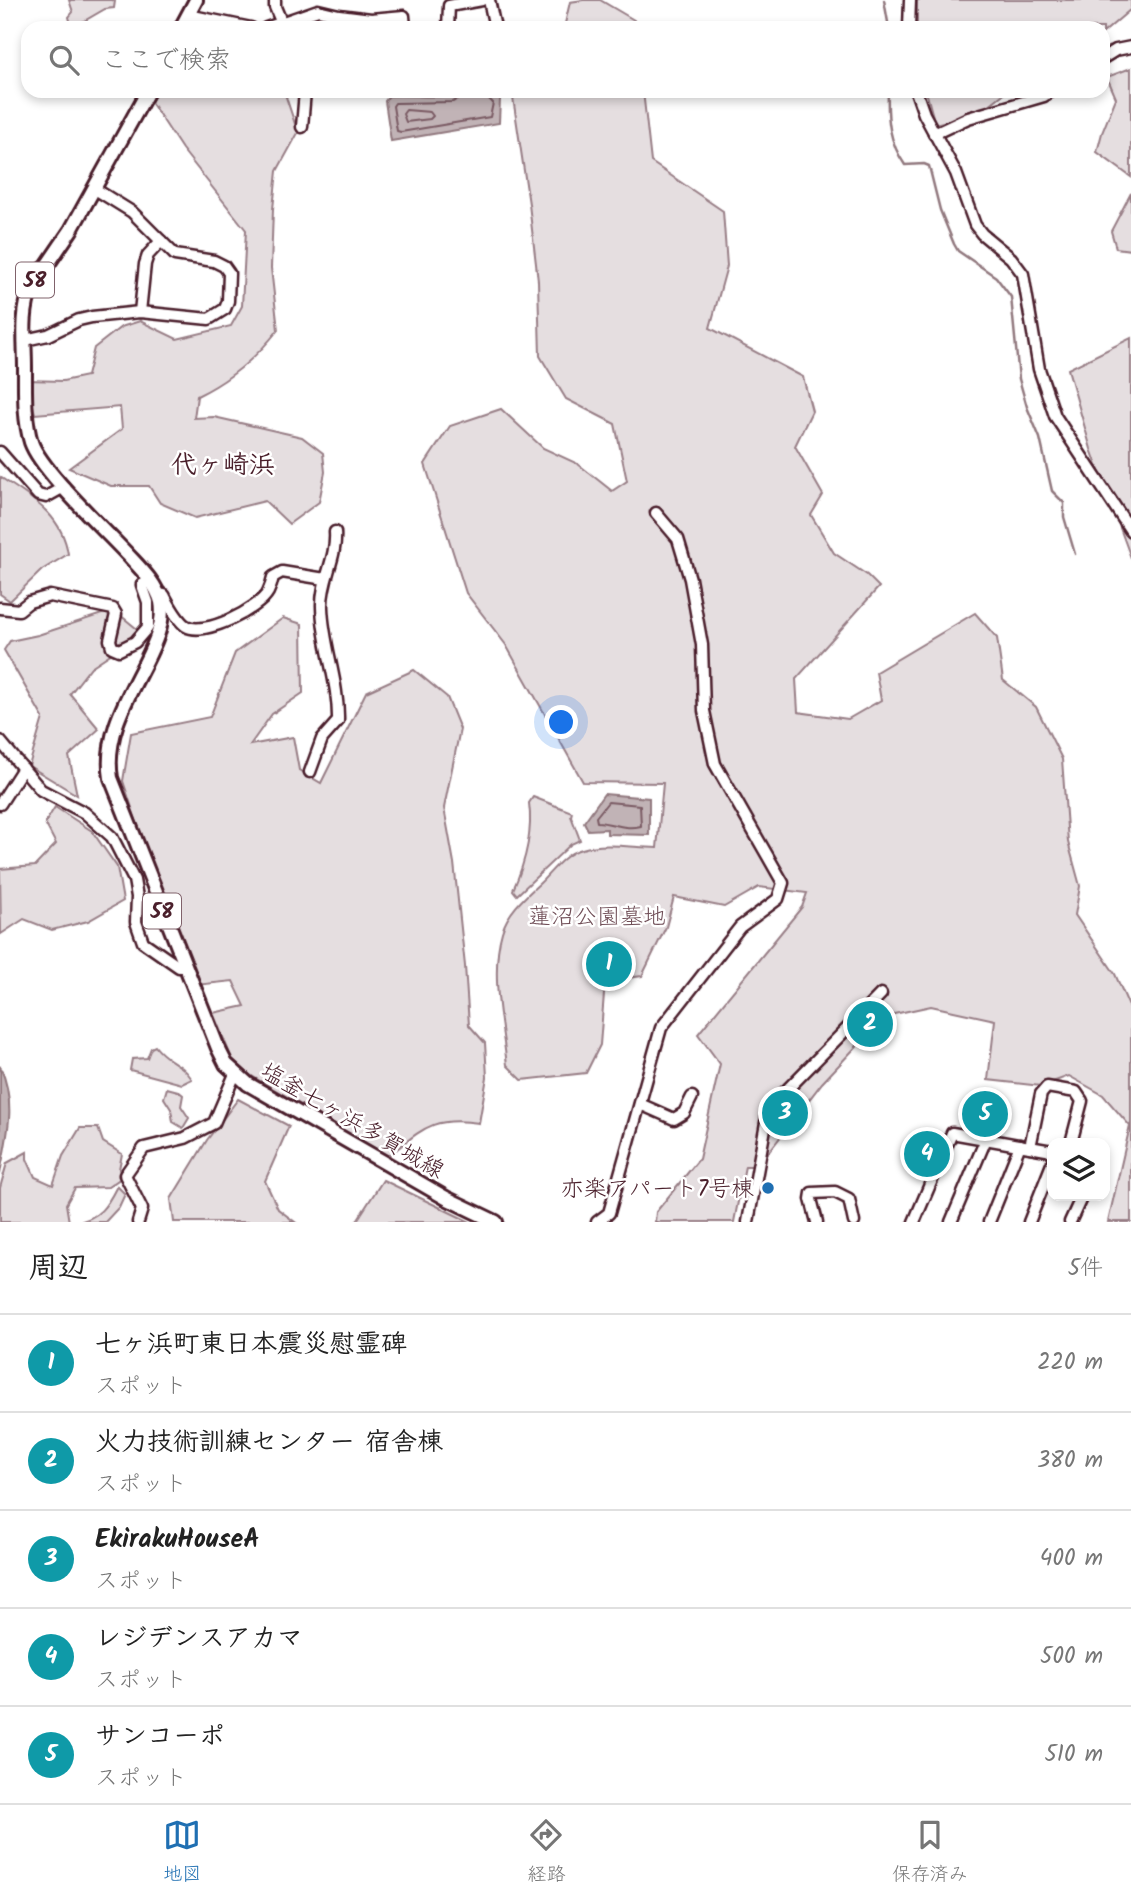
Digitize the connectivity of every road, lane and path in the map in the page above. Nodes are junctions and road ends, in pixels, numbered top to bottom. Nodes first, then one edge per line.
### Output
1 (196, 0) edge
2 (275, 0) edge
3 (482, 0) edge
4 (489, 0) edge
5 (910, 0) edge
6 (188, 15) junction
7 (185, 21) edge
8 (217, 21) edge
9 (281, 21) edge
10 (292, 21) edge
11 (404, 21) edge
12 (448, 21) edge
13 (494, 21) edge
14 (909, 21) edge
15 (1131, 47) edge
16 (1110, 54) edge
17 (144, 98) edge
18 (304, 98) edge
19 (918, 98) edge
20 (1037, 98) edge
21 (302, 127) dead end
22 (934, 134) junction
23 (95, 189) junction
24 (161, 241) junction
25 (140, 312) junction
26 (25, 340) junction
27 (0, 452) edge
28 (64, 487) junction
29 (656, 513) dead end
30 (1130, 527) edge
31 (335, 533) dead end
32 (325, 579) junction
33 (150, 580) junction
34 (157, 594) junction
35 (0, 608) edge
36 (0, 741) edge
37 (23, 768) junction
38 (310, 772) dead end
39 (0, 804) edge
40 (184, 967) junction
41 (881, 994) dead end
42 (236, 1074) junction
43 (692, 1097) dead end
44 (640, 1104) junction
45 (1072, 1138) edge
46 (986, 1139) junction
47 (1025, 1146) junction
48 (1047, 1150) edge
49 (1047, 1177) edge
50 (1080, 1201) edge
51 (138, 1222) edge
52 (496, 1222) edge
53 (597, 1222) edge
54 (748, 1222) edge
55 (817, 1222) edge
56 (854, 1222) edge
57 (914, 1222) edge
58 (951, 1222) edge
59 (989, 1222) edge
60 (1029, 1222) edge
61 (1070, 1222) edge

1 - 6 main road
2 - 9 street
3 - 12 street
4 - 13 street
5 - 14 street
6 - 7 main road
6 - 8 street
10 - 11 street
15 - 16 street
17 - 23 main road, 塩釜七ヶ浜多賀城線 / 58
18 - 21 street
19 - 22 street
20 - 22 street
22 - 30 street
23 - 24 street
23 - 26 main road, 塩釜七ヶ浜多賀城線 / 58
24 - 25 street
24 - 25 street
25 - 26 street
26 - 28 main road, 塩釜七ヶ浜多賀城線 / 58
27 - 28 street
28 - 33 main road, 塩釜七ヶ浜多賀城線 / 58
29 - 44 street
31 - 32 street
32 - 34 street
32 - 38 street
33 - 34 main road, 塩釜七ヶ浜多賀城線 / 58
33 - 35 street
34 - 40 main road, 塩釜七ヶ浜多賀城線 / 58
36 - 37 street
37 - 39 street
37 - 40 street
40 - 42 main road, 塩釜七ヶ浜多賀城線 / 58
41 - 54 street
42 - 51 street
42 - 52 main road, 塩釜七ヶ浜多賀城線 / 58
43 - 44 street
44 - 53 street
45 - 47 street
46 - 47 street
46 - 57 street
46 - 58 street
47 - 48 street
47 - 59 street
49 - 60 street
50 - 61 street
55 - 56 street

